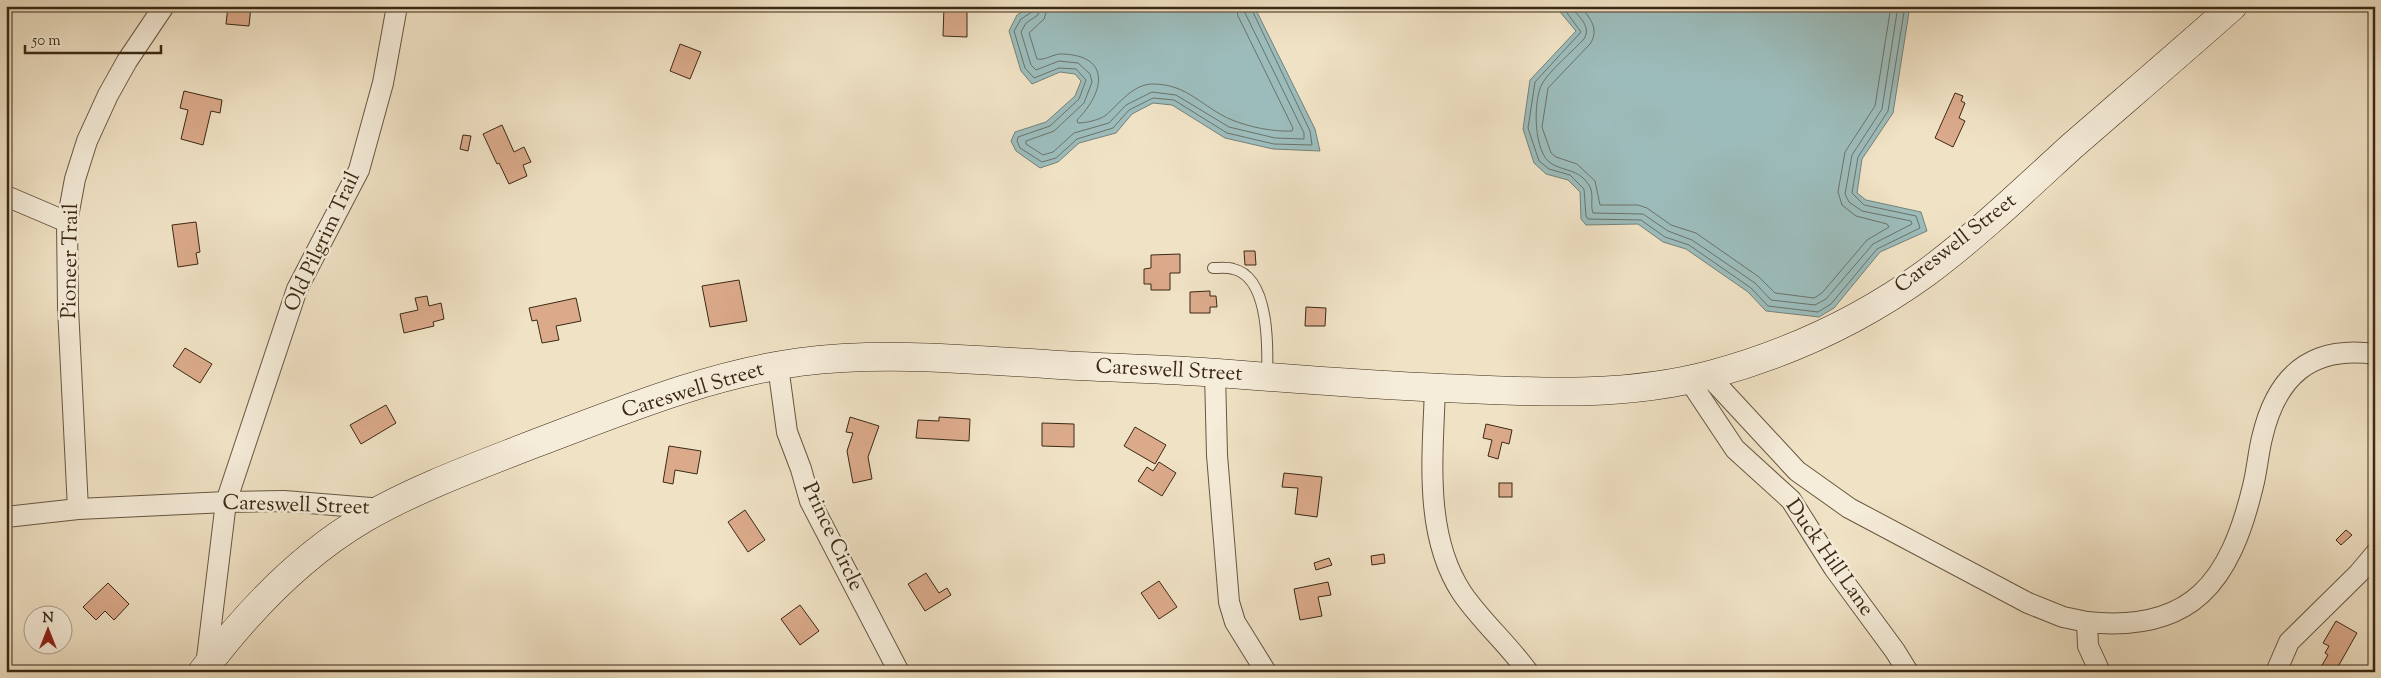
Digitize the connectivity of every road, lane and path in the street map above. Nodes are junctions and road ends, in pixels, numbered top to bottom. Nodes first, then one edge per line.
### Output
1 (164, 6) edge
2 (397, 6) edge
3 (2233, 6) edge
4 (6, 196) edge
5 (67, 222) junction
6 (1213, 268) dead end
7 (2375, 354) edge
8 (778, 366) junction
9 (1215, 373) junction
10 (1698, 377) junction
11 (1267, 378) junction
12 (1435, 388) junction
13 (226, 502) junction
14 (78, 509) junction
15 (383, 509) junction
16 (6, 517) edge
17 (2375, 554) edge
18 (2087, 622) junction
19 (204, 669) edge
20 (899, 672) edge
21 (1266, 672) edge
22 (1528, 672) edge
23 (1908, 672) edge
24 (2100, 672) edge
25 (2276, 672) edge

1 - 5 street, Pioneer Trail
2 - 13 street, Old Pilgrim Trail
3 - 10 main road, Careswell Street
4 - 5 street
5 - 14 street, Pioneer Trail
6 - 11 lane
7 - 18 street
8 - 9 main road, Careswell Street
8 - 15 main road, Careswell Street
8 - 20 street, Prince Circle
9 - 11 main road, Careswell Street
9 - 21 street
10 - 12 main road, Careswell Street
10 - 18 street
10 - 23 street, Duck Hill Lane
11 - 12 main road, Careswell Street
12 - 22 street
13 - 14 street, Careswell Street
13 - 15 street, Careswell Street
13 - 19 street, Old Pilgrim Trail
14 - 16 street, Careswell Street
15 - 19 main road
17 - 25 street
18 - 24 street

